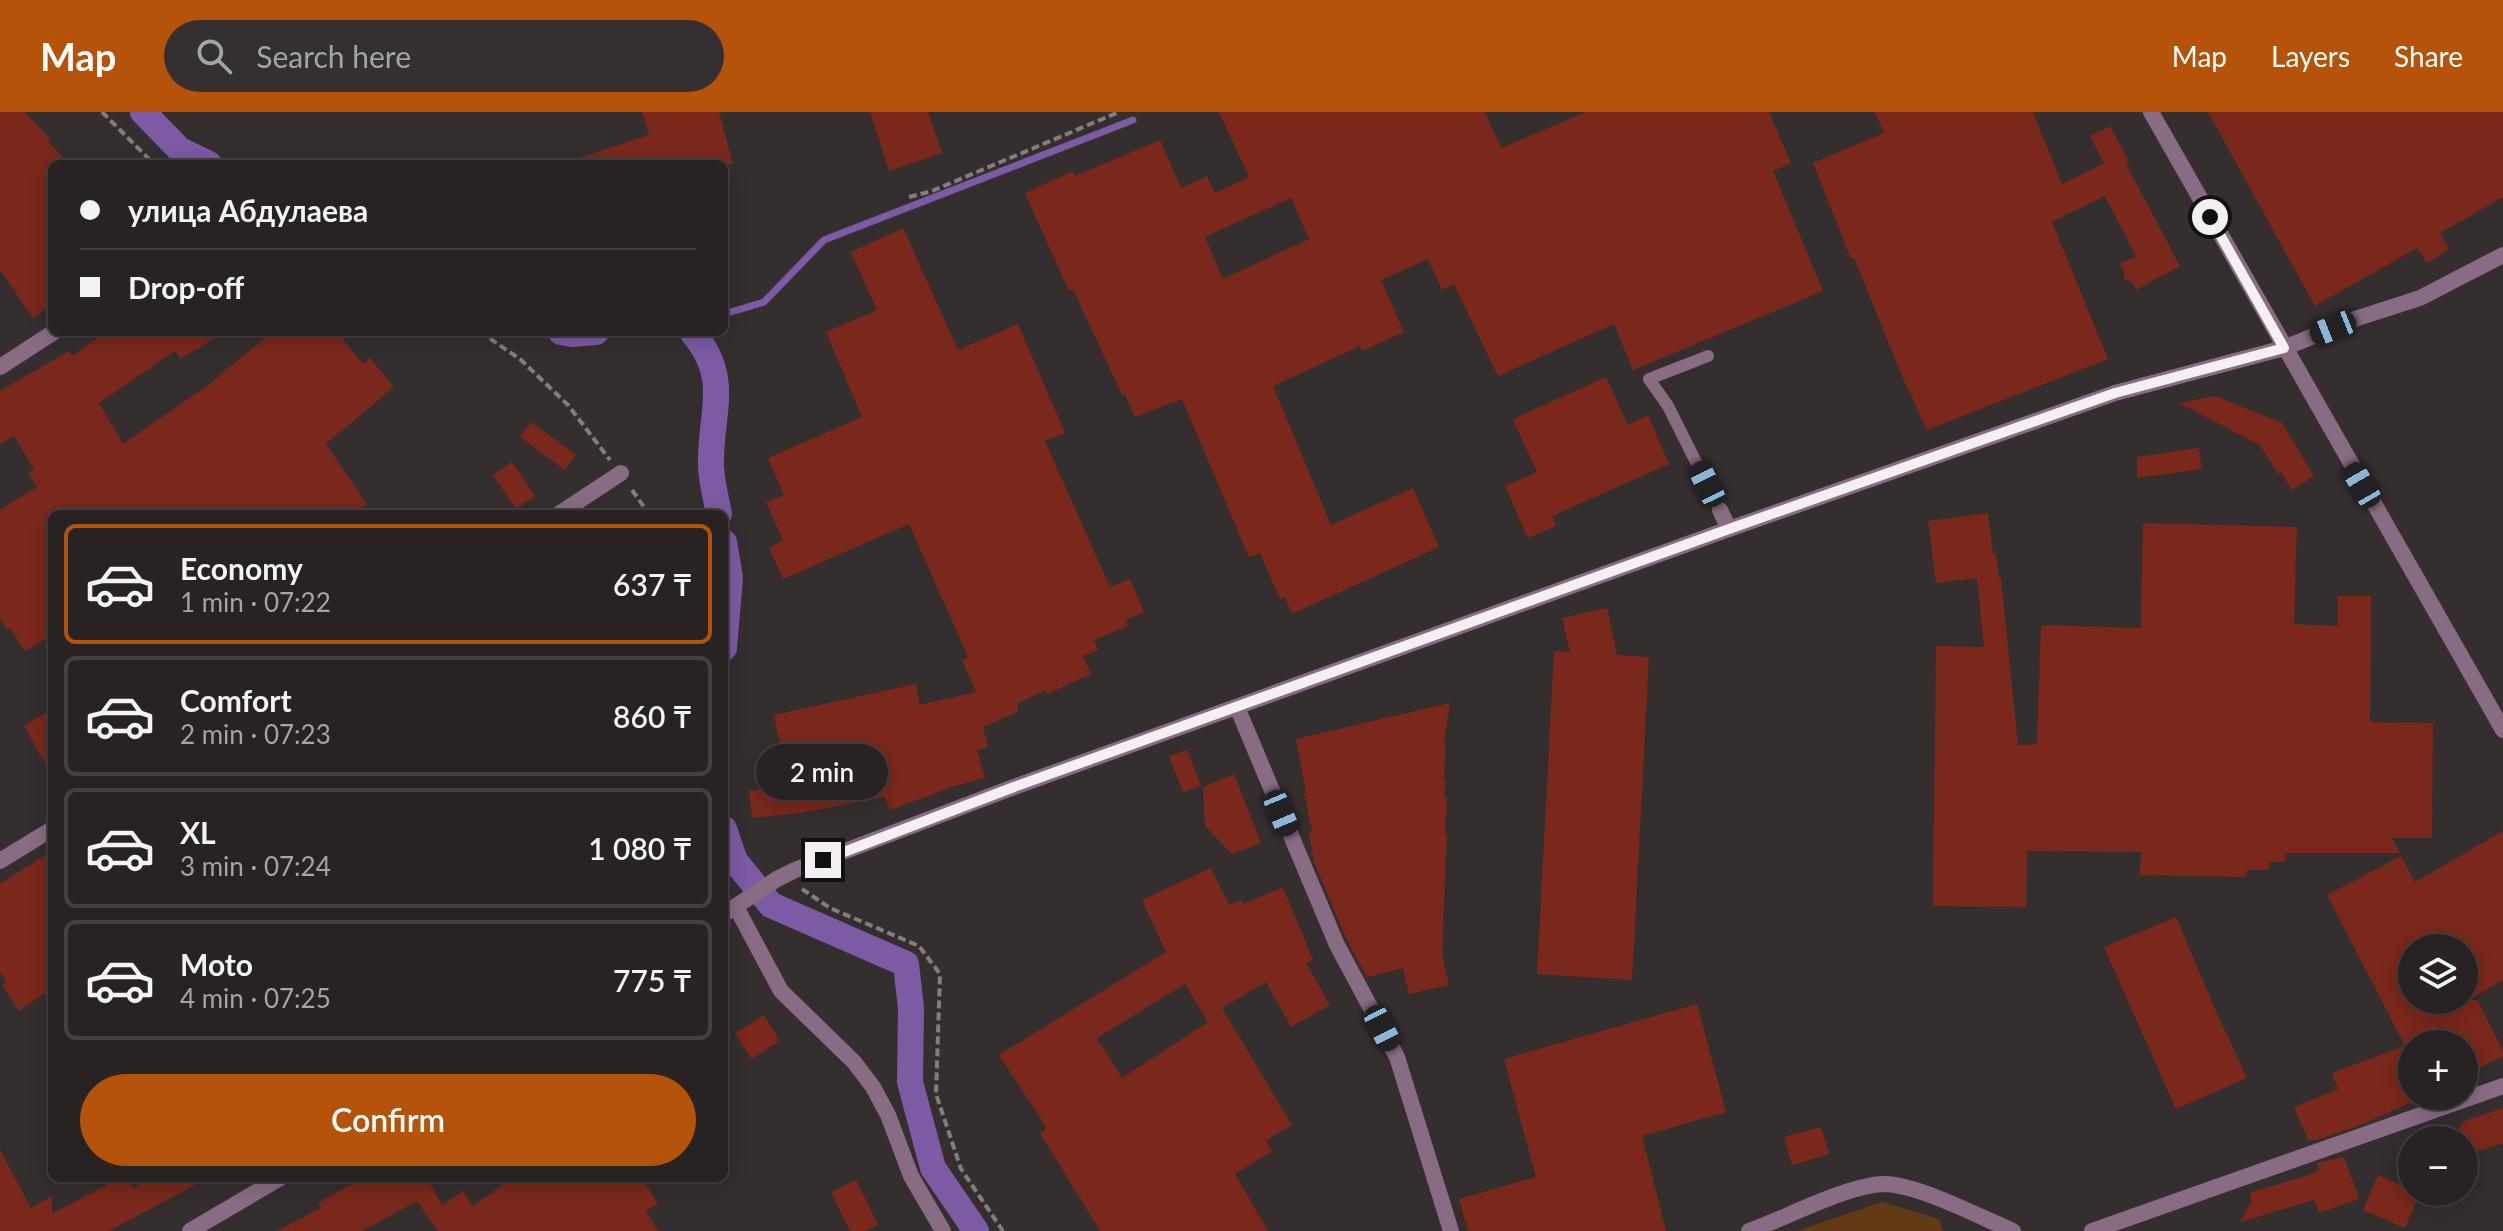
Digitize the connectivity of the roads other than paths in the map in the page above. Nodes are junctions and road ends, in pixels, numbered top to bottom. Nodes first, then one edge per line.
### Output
1 (2151, 112) edge
2 (2503, 255) edge
3 (48, 336) edge
4 (2284, 348) junction
5 (1708, 356) dead end
6 (0, 367) edge
7 (621, 473) road end
8 (565, 510) edge
9 (1720, 510) joint
10 (1729, 529) junction
11 (1237, 707) junction
12 (2503, 730) edge
13 (48, 831) edge
14 (0, 861) edge
15 (730, 911) edge
16 (2503, 1086) edge
17 (273, 1182) edge
18 (190, 1231) edge
19 (943, 1231) edge
20 (1451, 1231) edge
21 (1749, 1231) edge
22 (2013, 1231) edge
23 (2092, 1231) edge

1 - 4 street
2 - 4 street
3 - 6 street
4 - 10 street
4 - 12 street
5 - 9 lane
7 - 8 street
9 - 10 street
10 - 11 street
11 - 15 street
11 - 20 street
13 - 14 street
15 - 19 street
16 - 23 street
17 - 18 street
21 - 22 street

